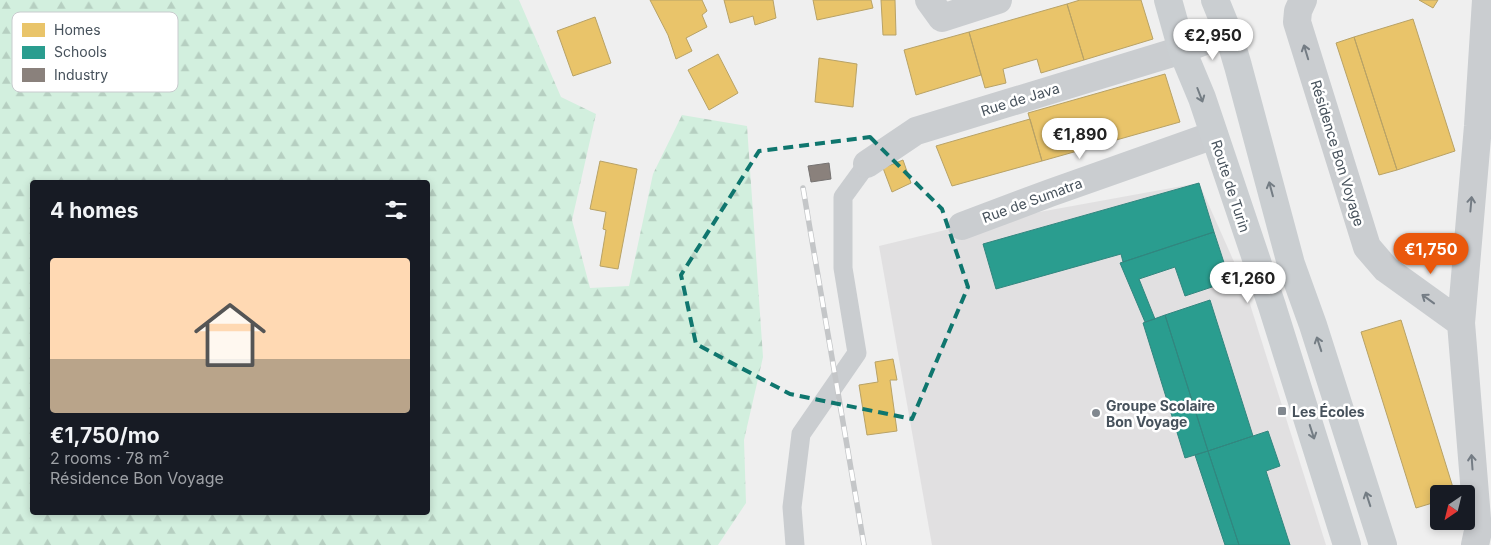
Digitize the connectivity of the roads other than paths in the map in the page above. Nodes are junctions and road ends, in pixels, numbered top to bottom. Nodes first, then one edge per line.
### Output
1 (929, 0) edge
2 (998, 0) edge
3 (1168, 0) edge
4 (1215, 0) edge
5 (1303, 0) edge
6 (1486, 0) edge
7 (1228, 32) junction
8 (1182, 50) junction
9 (1214, 135) junction
10 (867, 164) joint
11 (962, 226) dead end
12 (1461, 323) junction
13 (795, 545) edge
14 (1347, 545) edge
15 (1383, 545) edge
16 (1476, 545) edge

1 - 2 street
3 - 8 main road, Route de Turin
4 - 7 main road
12 -> 5 street, Résidence Bon Voyage
12 -> 6 street
7 - 8 street, Rue de Java
15 -> 7 main road
8 -> 9 main road, Route de Turin
8 - 10 street, Rue de Java
9 - 11 street, Rue de Sumatra
9 -> 14 main road, Route de Turin
10 - 13 lane
16 -> 12 street

